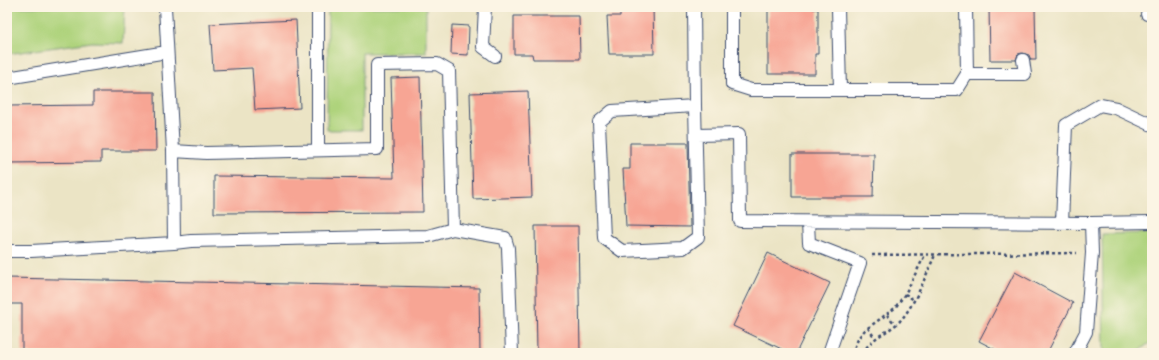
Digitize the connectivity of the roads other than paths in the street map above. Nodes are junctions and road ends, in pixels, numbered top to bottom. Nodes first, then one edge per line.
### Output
1 (165, 7) edge
2 (318, 7) edge
3 (486, 7) edge
4 (694, 7) edge
5 (732, 7) edge
6 (838, 7) edge
7 (966, 7) edge
8 (167, 52) junction
9 (495, 56) dead end
10 (1023, 60) dead end
11 (967, 74) junction
12 (7, 78) edge
13 (840, 90) junction
14 (695, 106) junction
15 (1152, 125) edge
16 (697, 135) junction
17 (318, 150) junction
18 (173, 151) junction
19 (1152, 222) edge
20 (808, 223) junction
21 (1062, 223) junction
22 (1091, 224) junction
23 (453, 229) junction
24 (174, 243) junction
25 (7, 251) edge
26 (512, 353) edge
27 (829, 353) edge
28 (1075, 353) edge

1 - 8 lane
2 - 17 lane
3 - 9 lane
4 - 14 lane
5 - 13 lane
6 - 13 lane
7 - 11 lane
8 - 12 lane
8 - 18 lane
10 - 11 lane
11 - 13 lane
14 - 16 lane
14 - 16 lane
15 - 21 lane
16 - 20 lane
17 - 18 lane
17 - 23 lane
18 - 24 lane
19 - 22 lane
20 - 21 lane
20 - 27 lane
21 - 22 lane
22 - 28 lane
23 - 24 lane
23 - 26 lane
24 - 25 lane

